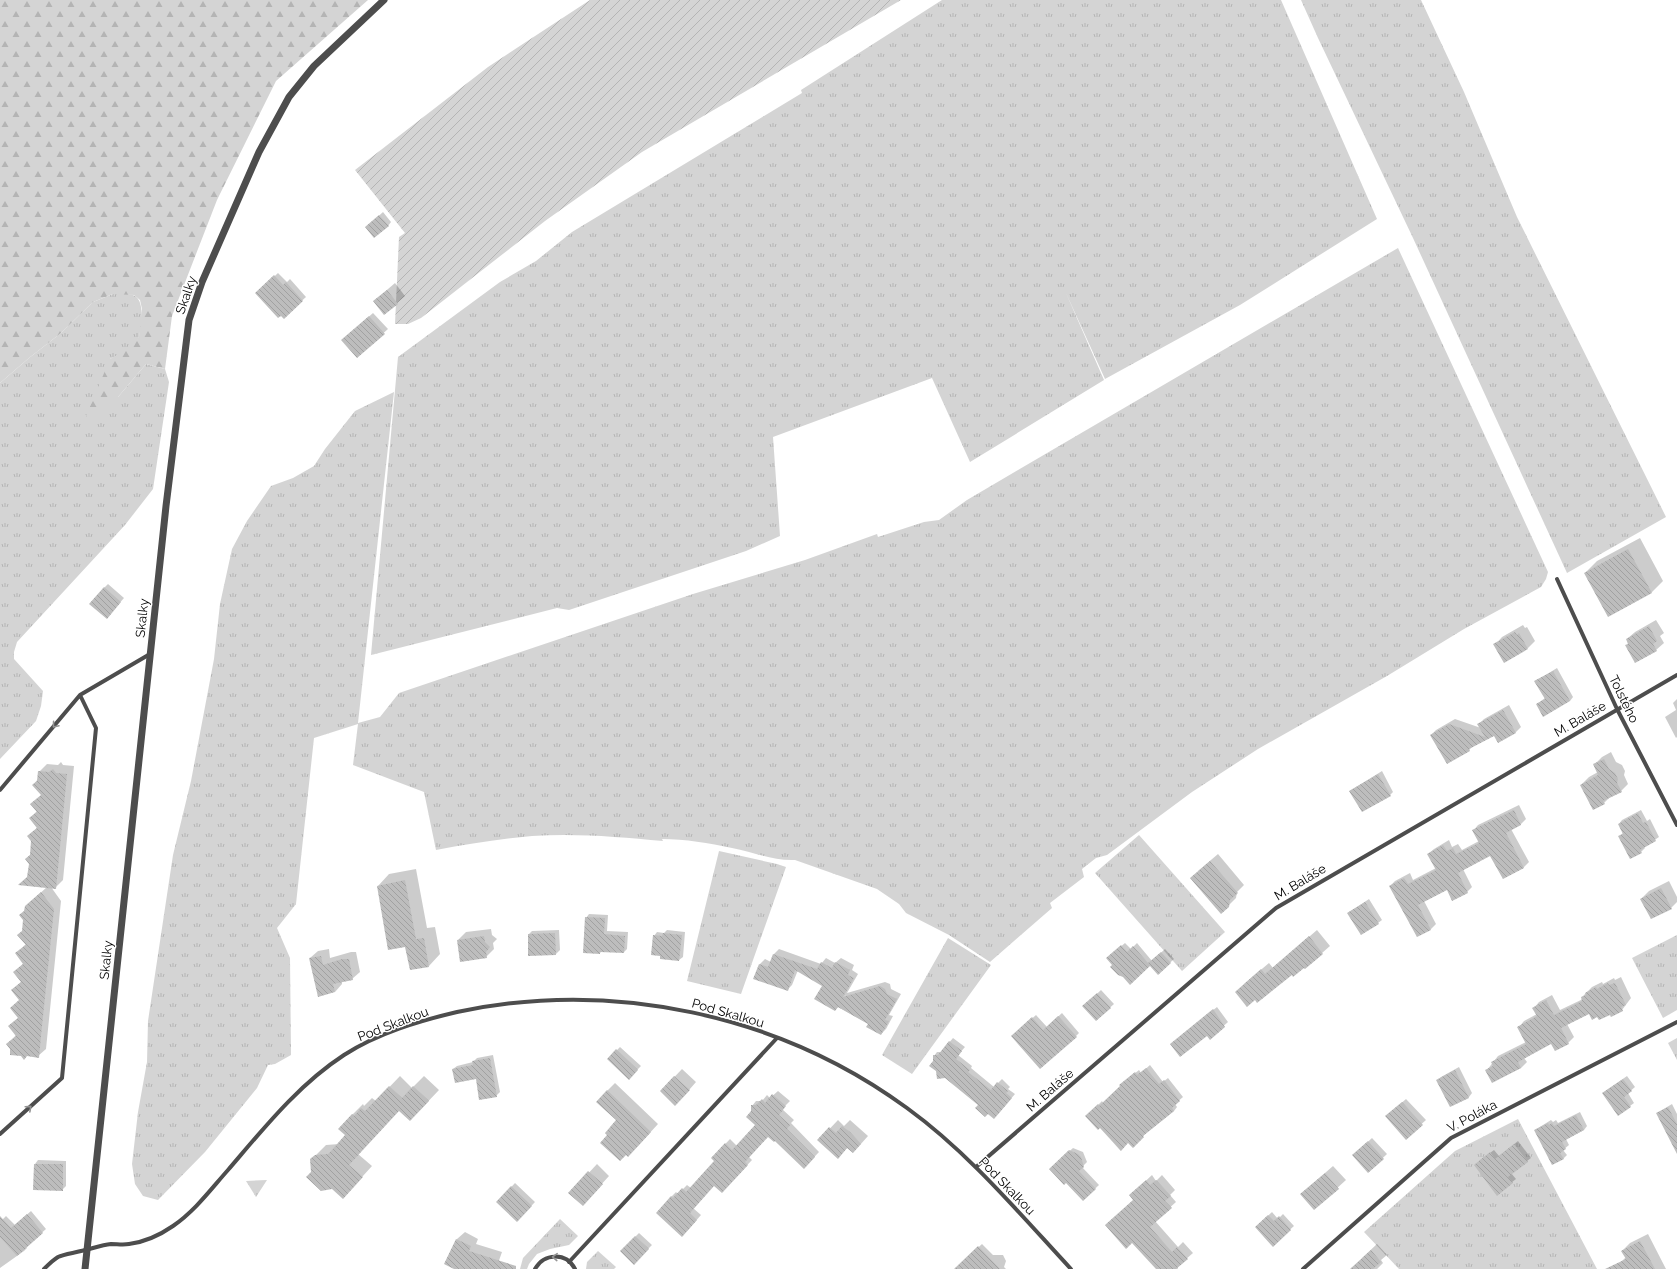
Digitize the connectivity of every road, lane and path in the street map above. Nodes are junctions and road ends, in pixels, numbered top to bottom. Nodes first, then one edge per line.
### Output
1 (384, 0) edge
2 (1557, 579) dead end
3 (151, 654) junction
4 (1677, 675) edge
5 (80, 695) junction
6 (1617, 709) junction
7 (0, 790) edge
8 (1677, 825) edge
9 (1677, 1022) edge
10 (777, 1038) junction
11 (0, 1134) edge
12 (976, 1167) junction
13 (87, 1250) junction
14 (569, 1262) junction
15 (44, 1269) edge
16 (85, 1269) edge
17 (535, 1269) edge
18 (575, 1269) edge
19 (1071, 1269) edge
20 (1304, 1269) edge

1 - 3 street, Skalky
2 - 6 street, Tolstého
3 - 5 street, Skalky
3 - 13 street, Skalky
4 - 6 street, M. Baláše
5 -> 7 street, Skalky
11 -> 5 street
6 - 8 street, Tolstého
6 - 12 street, M. Baláše
9 - 20 street, V. Poláka
10 - 12 street, Pod Skalkou
10 - 13 street, Pod Skalkou
10 - 14 street, Pod Skalkou
12 - 19 street, Pod Skalkou
13 - 15 street, Pod Skalkou
13 - 16 street, Skalky
14 -> 17 street
14 - 18 street

